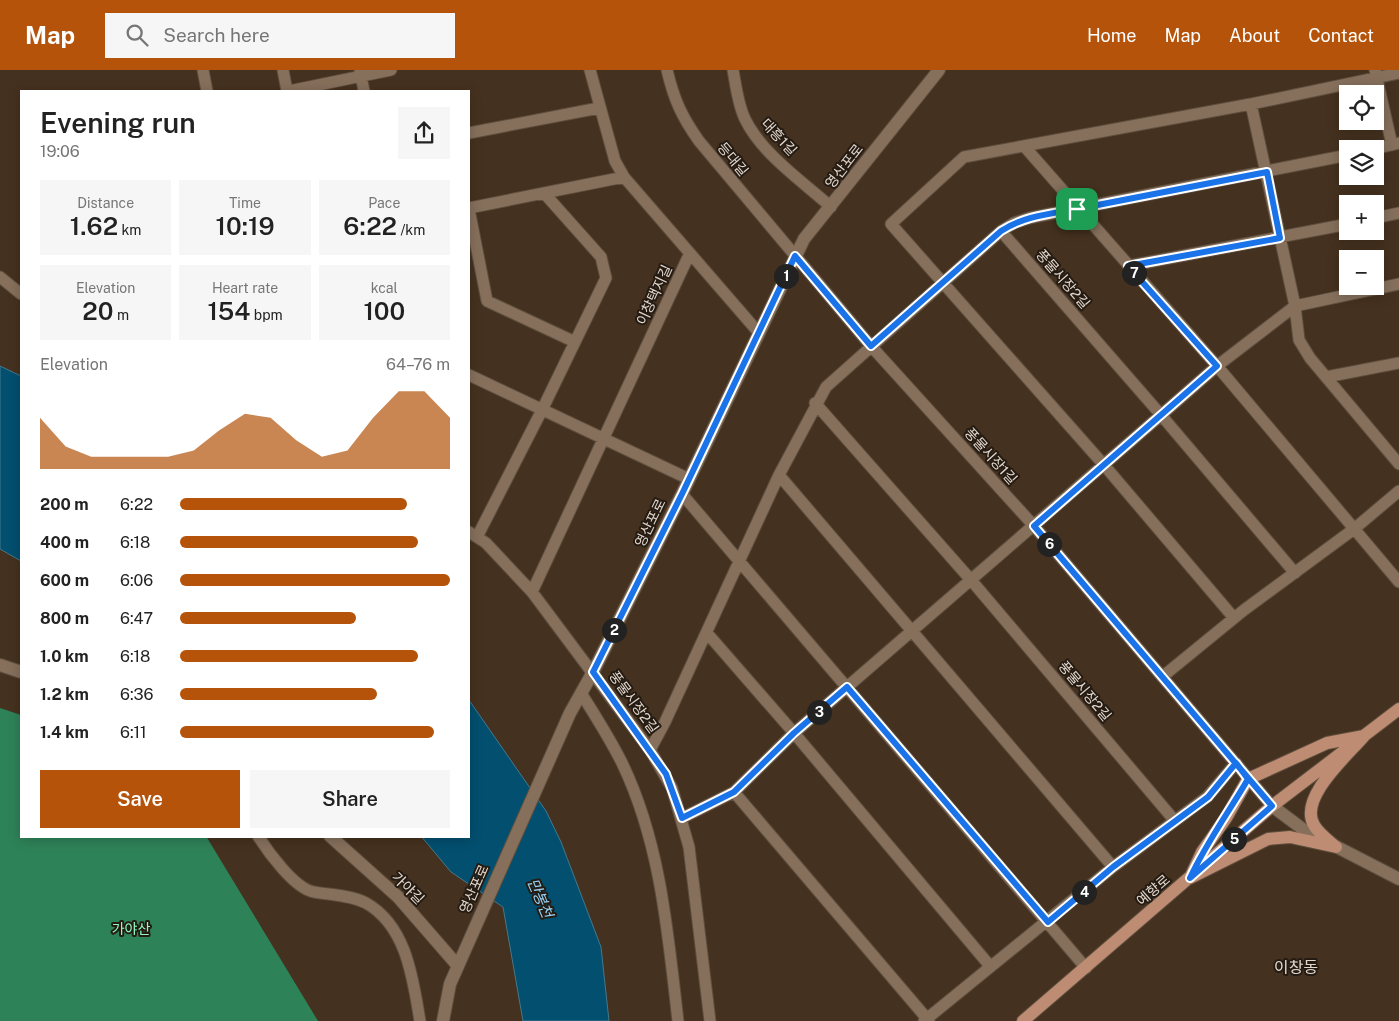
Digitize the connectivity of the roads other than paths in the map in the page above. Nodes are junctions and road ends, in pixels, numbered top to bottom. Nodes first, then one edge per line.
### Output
1 (203, 70) edge
2 (283, 70) edge
3 (391, 70) edge
4 (590, 70) edge
5 (667, 70) edge
6 (733, 70) edge
7 (939, 70) edge
8 (360, 73) edge
9 (1399, 73) edge
10 (1376, 74) edge
11 (207, 90) edge
12 (288, 90) edge
13 (292, 90) edge
14 (364, 90) edge
15 (1251, 104) junction
16 (599, 108) junction
17 (470, 133) edge
18 (1395, 144) edge
19 (1024, 146) junction
20 (1339, 156) edge
21 (1267, 172) junction
22 (624, 177) junction
23 (544, 193) junction
24 (831, 207) junction
25 (470, 208) edge
26 (1077, 209) junction
27 (470, 213) edge
28 (1399, 213) edge
29 (1384, 216) edge
30 (1339, 226) edge
31 (1001, 231) junction
32 (1280, 238) junction
33 (689, 255) junction
34 (795, 256) junction
35 (1128, 266) junction
36 (0, 277) edge
37 (942, 282) junction
38 (1399, 284) edge
39 (20, 293) edge
40 (1295, 306) junction
41 (759, 333) junction
42 (575, 342) junction
43 (871, 346) junction
44 (1399, 363) edge
45 (1217, 366) junction
46 (470, 375) edge
47 (1326, 377) junction
48 (815, 403) junction
49 (542, 410) junction
50 (1161, 415) junction
51 (604, 439) junction
52 (1399, 464) edge
53 (1104, 465) junction
54 (779, 475) junction
55 (689, 479) junction
56 (1399, 491) edge
57 (682, 494) junction
58 (1034, 526) junction
59 (1354, 529) junction
60 (473, 534) edge
61 (740, 562) junction
62 (1294, 573) junction
63 (971, 580) junction
64 (1399, 582) edge
65 (532, 592) junction
66 (1234, 618) junction
67 (912, 631) junction
68 (706, 633) junction
69 (0, 665) edge
70 (20, 672) edge
71 (593, 672) junction
72 (1162, 677) junction
73 (847, 687) junction
74 (581, 693) junction
75 (1399, 709) edge
76 (794, 733) junction
77 (1364, 736) junction
78 (650, 750) junction
79 (1236, 763) junction
80 (1248, 779) junction
81 (734, 792) junction
82 (1272, 806) junction
83 (682, 818) junction
84 (1175, 821) junction
85 (260, 838) edge
86 (332, 838) edge
87 (1336, 847) junction
88 (1113, 867) junction
89 (1190, 878) junction
90 (1399, 879) edge
91 (1048, 922) junction
92 (458, 966) junction
93 (990, 966) junction
94 (1086, 968) junction
95 (927, 1020) edge
96 (420, 1021) edge
97 (443, 1021) edge
98 (678, 1021) edge
99 (710, 1021) edge
100 (1023, 1021) edge

1 - 11 street
2 - 12 street
3 - 8 street
4 - 16 street, 이창택지길
5 - 34 street, 등대길
6 - 24 street, 대흥1길
7 - 24 street, 영산포로
8 - 13 street
8 - 14 street
9 - 10 street
10 - 15 street
10 - 18 street
15 - 19 street
15 - 21 street
16 - 17 street
16 - 22 street, 이창택지길
19 - 26 street
19 - 37 street
20 - 21 street, 풍물시장2길
21 - 26 street, 풍물시장2길
21 - 32 street
22 - 23 street
22 - 33 street, 이창택지길
23 - 25 street
23 - 42 street
24 - 34 street, 영산포로
26 - 31 street, 풍물시장2길
26 - 35 street
27 - 42 street
28 - 29 street
30 - 32 street
31 - 37 street, 풍물시장2길
31 - 50 street, 풍물시장2길
32 - 35 street
32 - 40 street
33 - 41 street
33 - 51 street, 이창택지길
34 - 41 street, 영산포로
34 - 43 street, 풍물시장1길
35 - 45 street
36 - 39 street
37 - 43 street, 풍물시장2길
37 - 53 street
38 - 40 street
40 - 45 street
40 - 47 street
41 - 55 street, 영산포로
42 - 49 street
43 - 48 street, 풍물시장2길
43 - 58 street, 풍물시장1길
44 - 47 street
45 - 50 street
45 - 59 street
46 - 49 street
47 - 52 street
48 - 54 street, 풍물시장2길
48 - 63 street, 풍물시장2길
49 - 51 street
49 - 60 street
50 - 53 street
50 - 62 street, 풍물시장2길
51 - 55 street
51 - 65 street, 이창택지길
53 - 58 street
53 - 66 street
54 - 61 street, 풍물시장2길
54 - 67 street
55 - 57 street, 영산포로
56 - 59 street
57 - 61 street
57 - 71 street, 영산포로
58 - 63 street
58 - 72 street, 풍물시장1길
59 - 62 street
59 - 64 street
60 - 65 street
61 - 68 street, 풍물시장2길
61 - 73 street
62 - 66 street
63 - 67 street
63 - 84 street, 풍물시장2길
65 - 71 street
66 - 72 street
67 - 73 street
67 - 88 street
68 - 76 street
68 - 78 street, 풍물시장2길
69 - 70 street
71 - 74 street, 영산포로
71 - 78 street, 풍물시장2길
72 - 79 street, 풍물시장1길
73 - 76 street
73 - 91 street
74 - 92 street, 영산포로
74 - 98 street
75 - 77 main road, 예향로
76 - 81 street
76 - 93 street
77 - 80 main road
77 - 82 main road, 예향로
77 - 87 main road
78 - 83 street, 풍물시장2길
79 - 80 street, 풍물시장1길
79 - 84 street
80 - 82 street, 풍물시장1길
80 - 89 main road
81 - 83 street
81 - 95 street
82 - 87 street
82 - 89 main road, 예향로
83 - 99 street, 풍물시장2길
84 - 88 street
85 - 96 street
86 - 92 street, 가야길
87 - 89 main road
87 - 90 street
88 - 91 street
89 - 94 main road, 예향로
91 - 93 street
91 - 94 street
92 - 97 street, 영산포로
93 - 95 street
94 - 100 main road, 예향로

